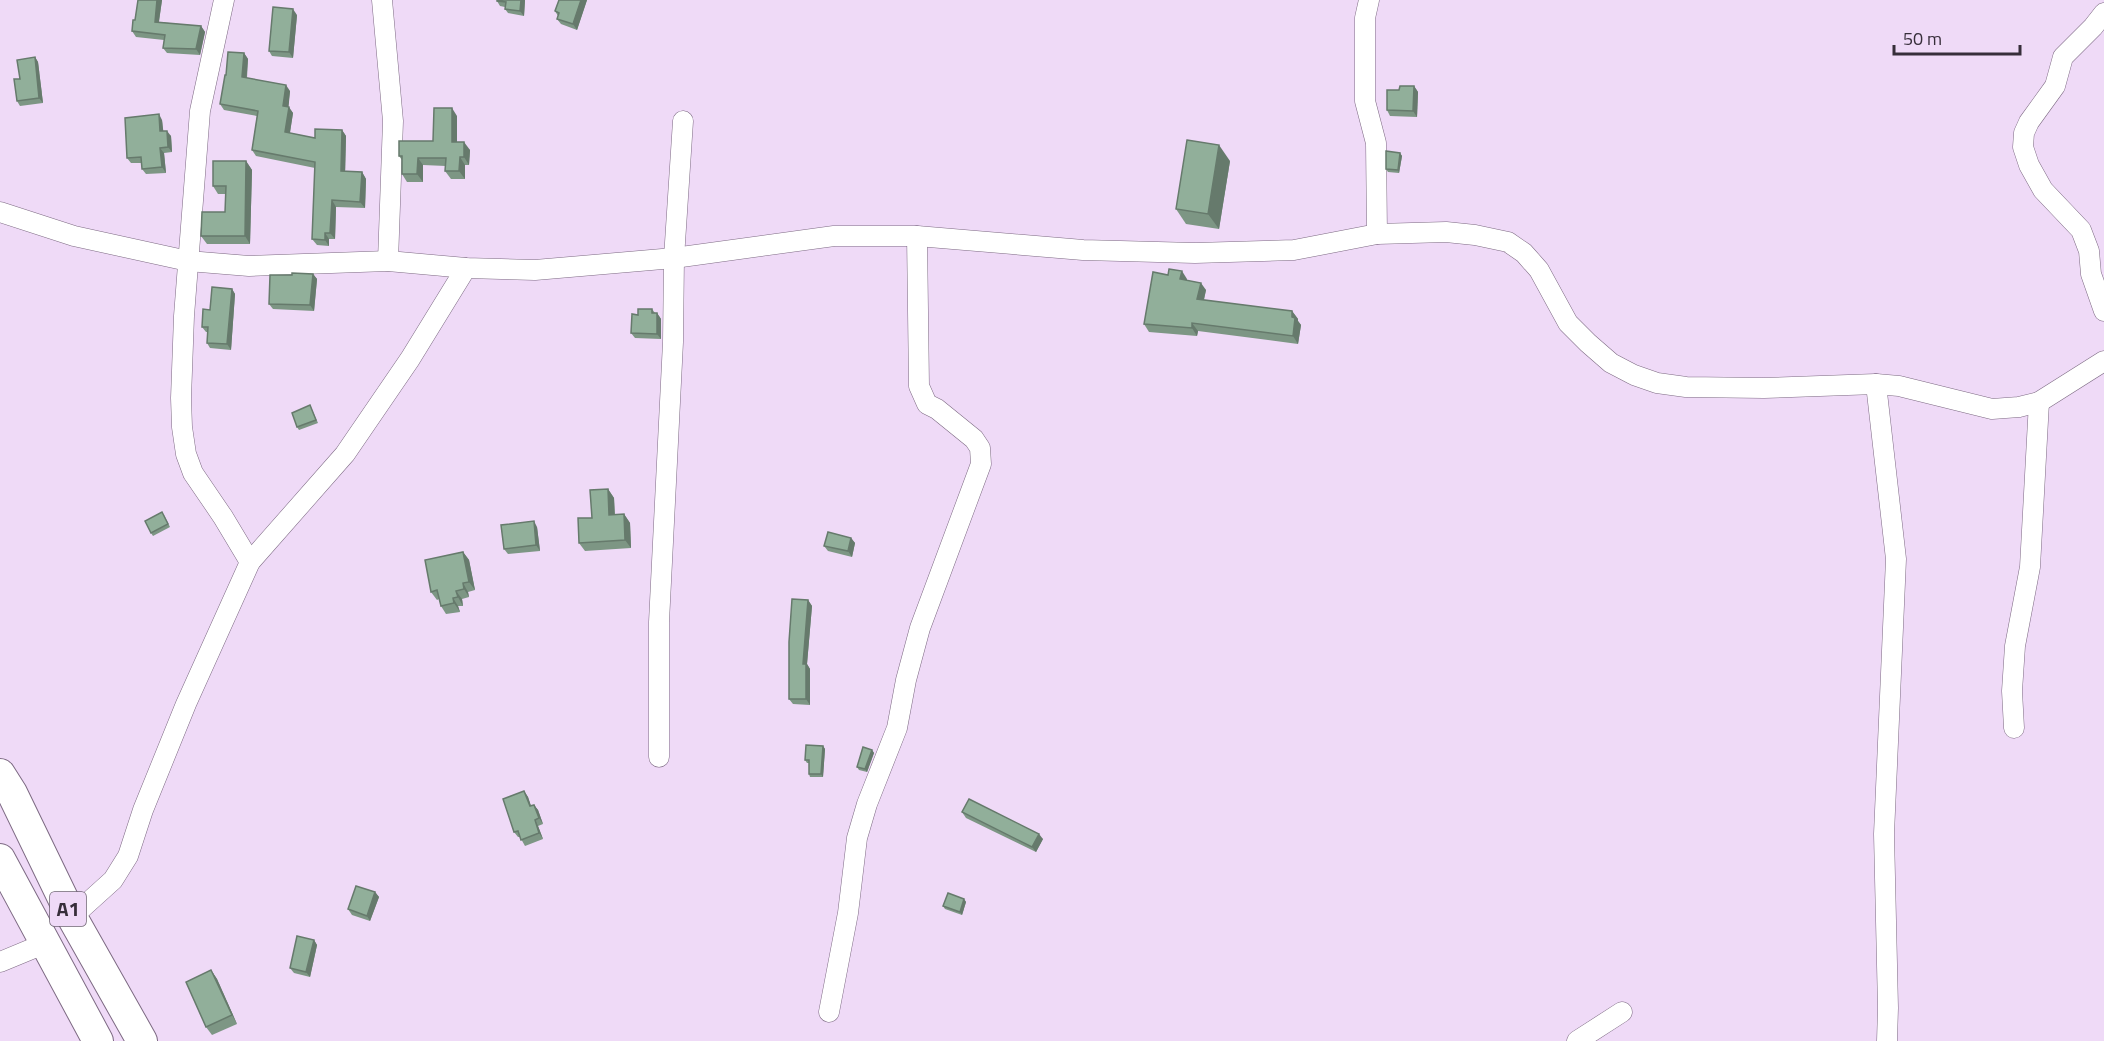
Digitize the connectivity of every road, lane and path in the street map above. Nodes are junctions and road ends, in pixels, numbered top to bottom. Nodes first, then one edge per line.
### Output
1 (224, 0) edge
2 (382, 0) edge
3 (1369, 0) edge
4 (2104, 13) edge
5 (683, 121) dead end
6 (0, 212) edge
7 (1377, 234) junction
8 (917, 236) junction
9 (674, 258) junction
10 (188, 261) junction
11 (388, 261) junction
12 (466, 268) junction
13 (2104, 311) edge
14 (2104, 362) edge
15 (1876, 384) junction
16 (2039, 402) junction
17 (250, 562) junction
18 (2014, 728) dead end
19 (659, 757) dead end
20 (0, 774) edge
21 (0, 859) edge
22 (72, 917) junction
23 (46, 943) junction
24 (0, 962) edge
25 (829, 1012) dead end
26 (1622, 1012) dead end
27 (98, 1041) edge
28 (142, 1041) edge
29 (1577, 1041) edge
30 (1887, 1041) edge

1 - 10 street
2 - 11 street
3 - 7 street
4 - 13 street
5 - 9 street
6 - 10 street
7 - 8 street
7 - 15 street
8 - 9 street
8 - 25 street
9 - 12 street
9 - 19 street
10 - 11 street
10 - 17 street
11 - 12 street
12 - 17 street
14 - 16 street
15 - 16 street
15 - 30 street
16 - 18 street
17 - 22 street
20 - 22 highway, A1
21 - 23 highway, A1
22 - 28 highway, A1
23 - 24 street
23 - 27 highway, A1
26 - 29 street

